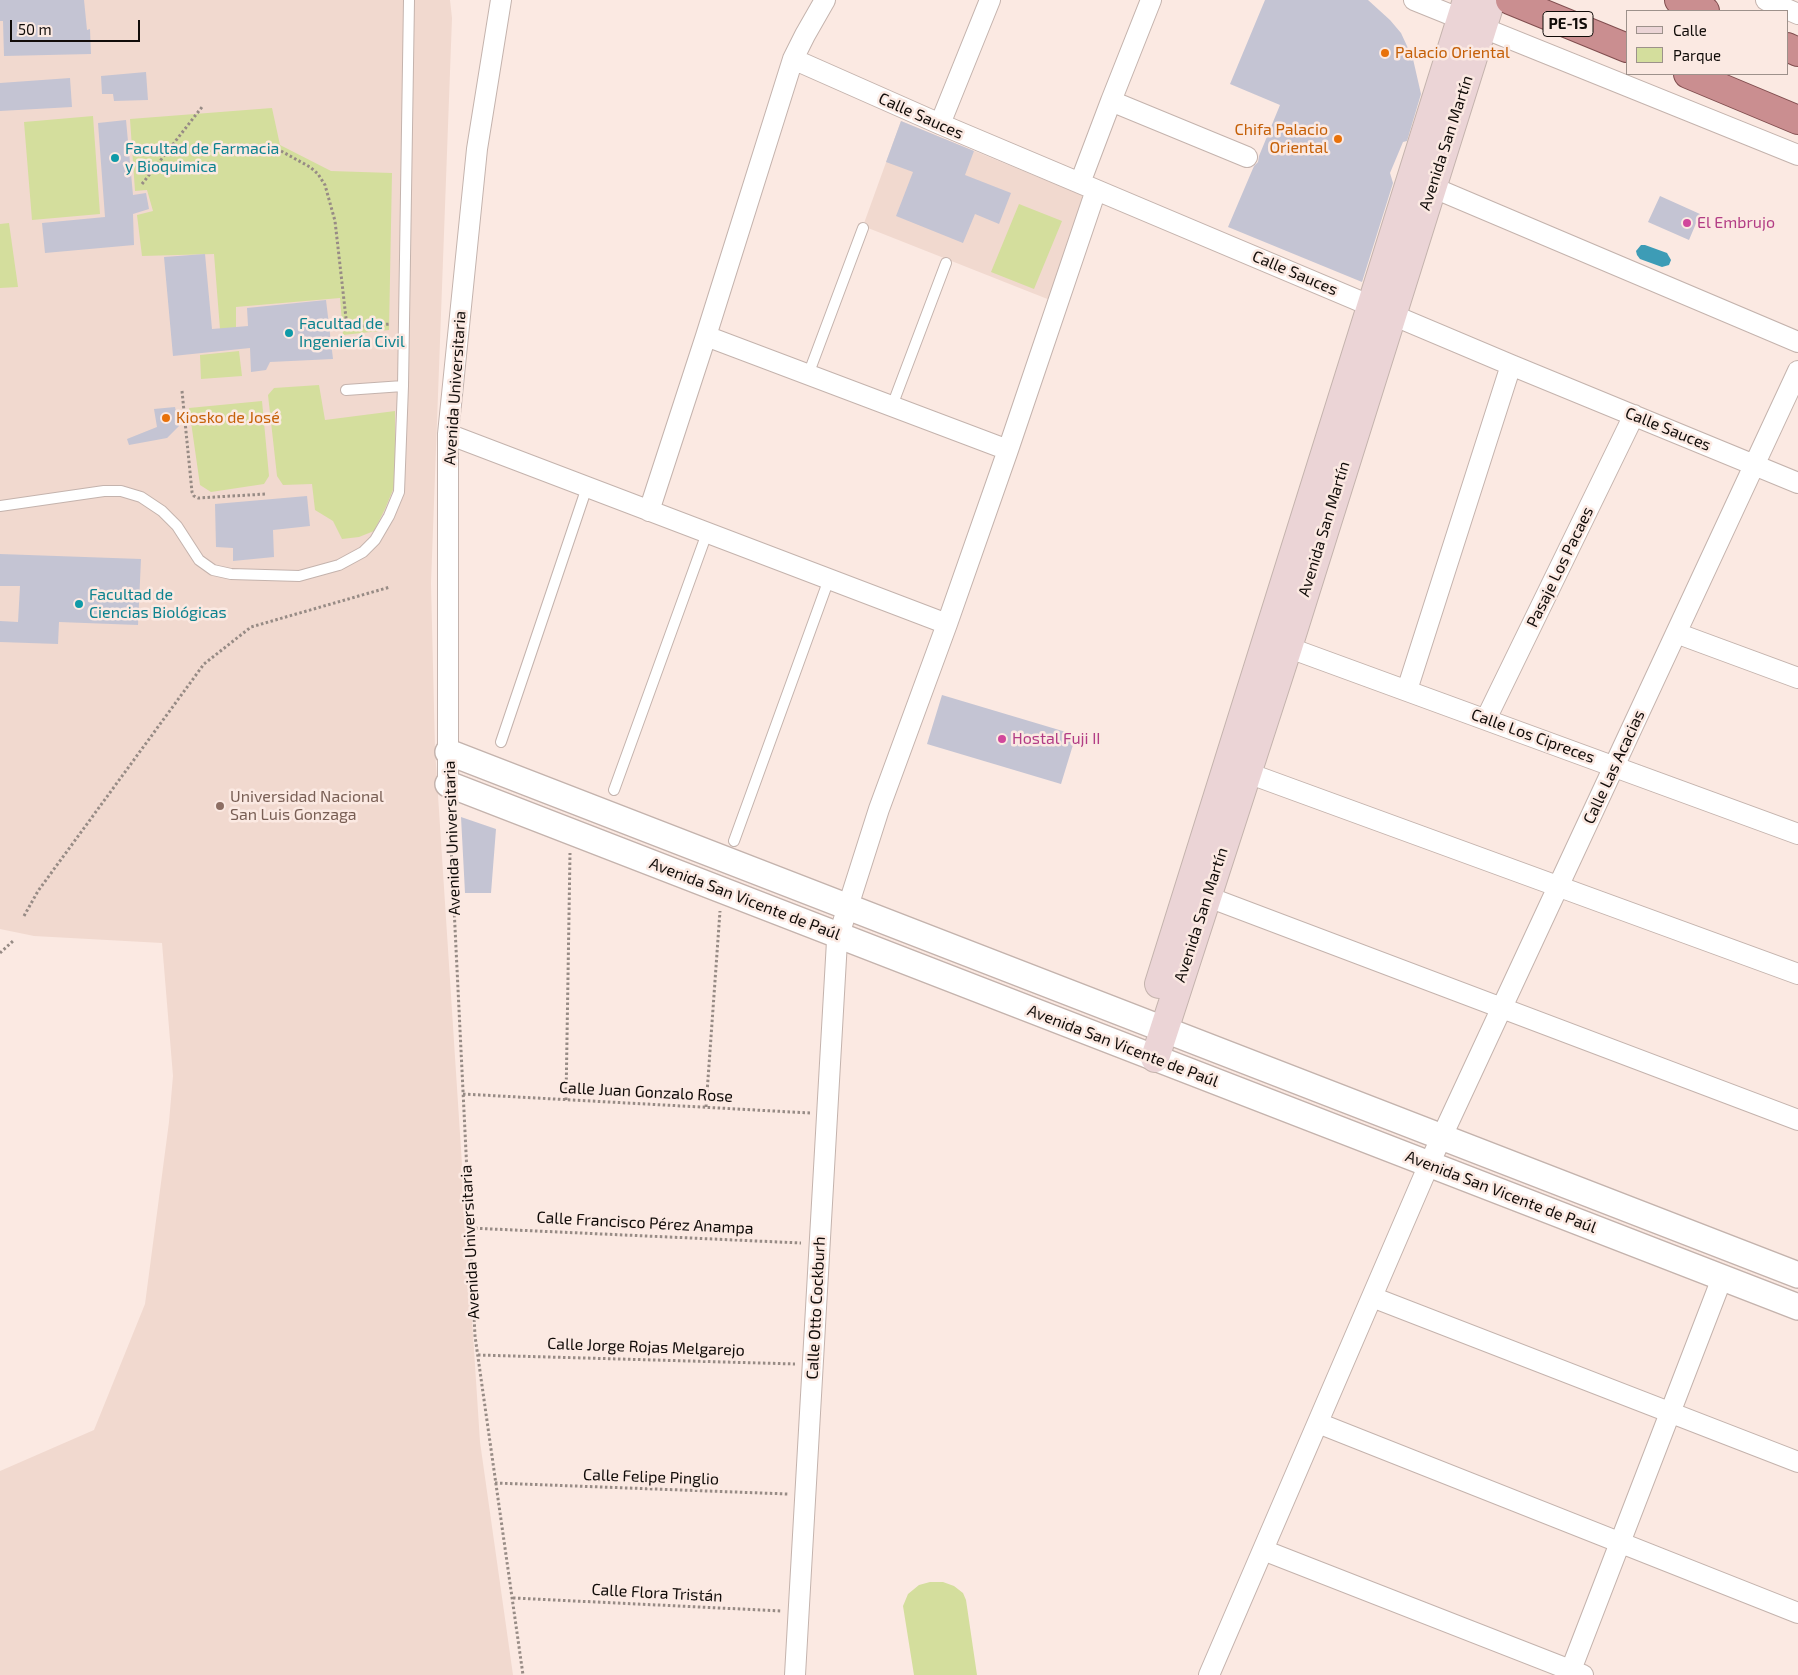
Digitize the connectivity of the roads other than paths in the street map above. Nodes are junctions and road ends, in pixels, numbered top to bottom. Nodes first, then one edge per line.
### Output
1 (409, 0) edge
2 (501, 0) edge
3 (825, 0) edge
4 (990, 0) edge
5 (1151, 0) edge
6 (1414, 0) edge
7 (1491, 0) edge
8 (1510, 0) edge
9 (1679, 0) edge
10 (1766, 0) edge
11 (1703, 10) edge
12 (1798, 14) edge
13 (1471, 16) edge
14 (1626, 48) edge
15 (793, 59) junction
16 (1690, 75) edge
17 (1111, 101) junction
18 (1798, 120) edge
19 (940, 124) junction
20 (1798, 155) edge
21 (1247, 157) dead end
22 (1421, 183) junction
23 (1088, 186) junction
24 (863, 228) dead end
25 (946, 263) dead end
26 (1382, 310) junction
27 (706, 336) junction
28 (1798, 342) edge
29 (1511, 365) junction
30 (1798, 371) edge
31 (808, 375) junction
32 (403, 386) junction
33 (346, 390) dead end
34 (892, 406) junction
35 (1634, 415) junction
36 (448, 434) junction
37 (1008, 450) junction
38 (1753, 464) junction
39 (1798, 483) edge
40 (587, 487) junction
41 (0, 506) edge
42 (650, 511) junction
43 (707, 532) junction
44 (830, 579) junction
45 (947, 624) junction
46 (1676, 633) junction
47 (1277, 643) junction
48 (1798, 678) edge
49 (1407, 690) junction
50 (1486, 719) junction
51 (501, 742) dead end
52 (448, 752) junction
53 (1614, 766) junction
54 (1237, 769) junction
55 (448, 784) joint
56 (614, 790) dead end
57 (1798, 834) edge
58 (734, 841) dead end
59 (1558, 886) junction
60 (1198, 894) junction
61 (1798, 974) edge
62 (1502, 1008) junction
63 (1156, 1026) junction
64 (1146, 1055) junction
65 (1798, 1120) edge
66 (1442, 1137) junction
67 (1798, 1275) edge
68 (1722, 1278) junction
69 (1372, 1297) junction
70 (1798, 1307) edge
71 (1670, 1413) junction
72 (1318, 1423) junction
73 (1798, 1462) edge
74 (1620, 1543) junction
75 (1263, 1550) junction
76 (1798, 1613) edge
77 (795, 1675) edge
78 (1209, 1675) edge
79 (1569, 1675) edge
80 (1583, 1675) edge

1 - 32 lane
2 - 36 street, Avenida Universitaria
3 - 15 street
4 - 19 street
5 - 17 street, Calle Otto Cockburh
6 - 13 street
7 - 13 main road, Avenida San Martín
8 - 14 highway, PE-1S
9 - 11 highway
10 - 12 street
13 - 20 street
13 - 22 main road, Avenida San Martín
15 - 19 street, Calle Sauces
15 - 27 street
16 - 18 highway
17 - 21 street
17 - 23 street, Calle Otto Cockburh
19 - 23 street, Calle Sauces
22 - 26 main road, Avenida San Martín
22 - 28 street
23 - 26 street, Calle Sauces
23 - 37 street, Calle Otto Cockburh
24 - 31 lane
25 - 34 lane
26 - 29 street, Calle Sauces
26 - 47 main road, Avenida San Martín
27 - 31 street
27 - 42 street
29 - 35 street, Calle Sauces
29 - 49 street
30 - 38 street, Calle Las Acacias
31 - 34 street
32 - 33 lane
32 - 41 lane
34 - 37 street
35 - 38 street, Calle Sauces
35 - 50 street, Pasaje Los Pacaes
36 - 40 street
36 - 52 street, Avenida Universitaria
37 - 45 street, Calle Otto Cockburh
38 - 39 street, Calle Sauces
38 - 46 street, Calle Las Acacias
40 - 42 street
40 - 51 lane
42 - 43 street
43 - 44 street
43 - 56 lane
44 - 45 street
44 - 58 lane
45 - 77 street, Calle Otto Cockburh
46 - 48 street
46 - 53 street, Calle Las Acacias
47 - 49 street, Calle Los Cipreces
47 - 54 main road, Avenida San Martín
49 - 50 street, Calle Los Cipreces
50 - 53 street, Calle Los Cipreces
52 - 55 street, Avenida Universitaria
52 - 63 street, Avenida San Vicente de Paúl
53 - 57 street, Calle Los Cipreces
53 - 59 street, Calle Las Acacias
54 - 59 street
54 - 60 main road, Avenida San Martín
55 - 64 street, Avenida San Vicente de Paúl
59 - 61 street
59 - 62 street, Calle Las Acacias
60 - 62 street
60 - 63 main road, Avenida San Martín
62 - 65 street
62 - 66 street, Calle Las Acacias
63 - 64 main road, Avenida San Martín
63 - 66 street, Avenida San Vicente de Paúl
64 - 68 street, Avenida San Vicente de Paúl
66 - 67 street, Avenida San Vicente de Paúl
66 - 69 street, Calle Las Acacias
68 - 70 street, Avenida San Vicente de Paúl
68 - 71 street
69 - 71 street
69 - 72 street, Calle Las Acacias
71 - 73 street
71 - 74 street
72 - 74 street
72 - 75 street, Calle Las Acacias
74 - 76 street
74 - 79 street
75 - 78 street, Calle Las Acacias
75 - 80 street

